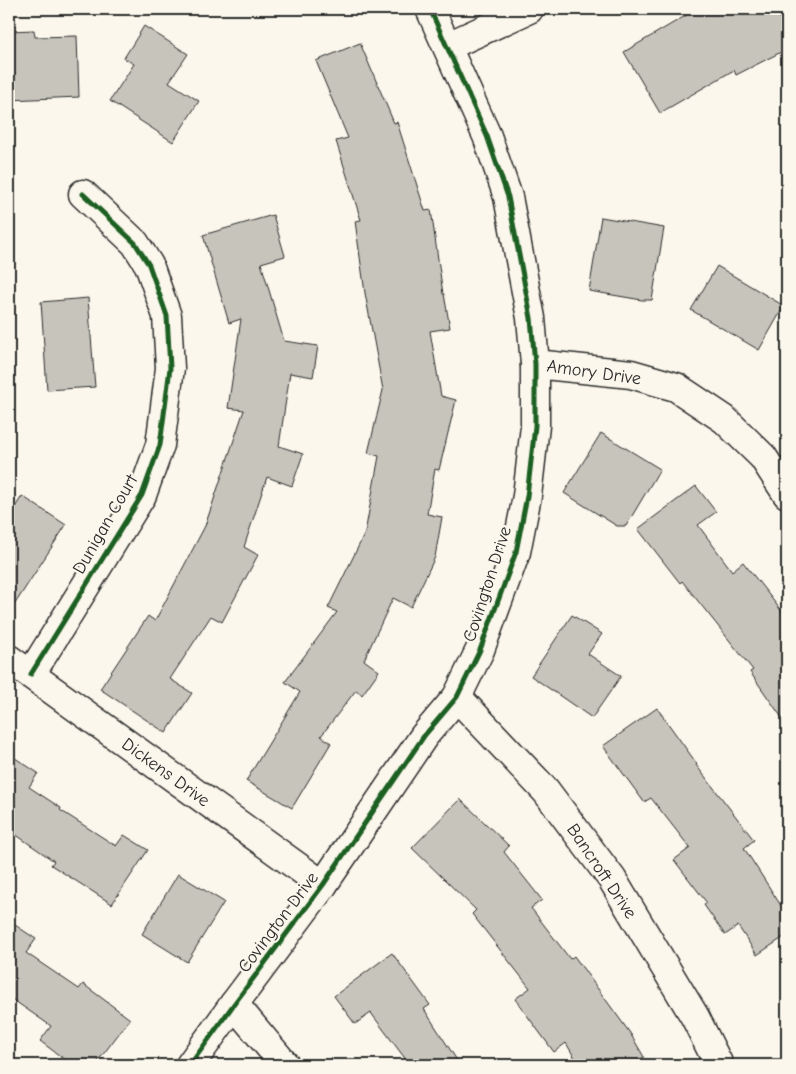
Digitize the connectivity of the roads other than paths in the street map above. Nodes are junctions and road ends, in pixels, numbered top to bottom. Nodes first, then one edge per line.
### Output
1 (430, 9) edge
2 (529, 9) edge
3 (448, 46) junction
4 (83, 194) dead end
5 (535, 364) junction
6 (787, 494) edge
7 (9, 659) edge
8 (31, 674) junction
9 (457, 697) junction
10 (323, 885) junction
11 (234, 1004) junction
12 (190, 1065) edge
13 (285, 1065) edge
14 (719, 1065) edge

1 - 3 street, Covington Drive
2 - 3 street
3 - 5 street, Covington Drive
4 - 8 street, Dunigan Court
5 - 6 street, Amory Drive
5 - 9 street, Covington Drive
7 - 8 street, Dickens Drive
8 - 10 street, Dickens Drive
9 - 10 street, Covington Drive
9 - 14 street, Bancroft Drive
10 - 11 street, Covington Drive
11 - 12 street, Covington Drive
11 - 13 street

